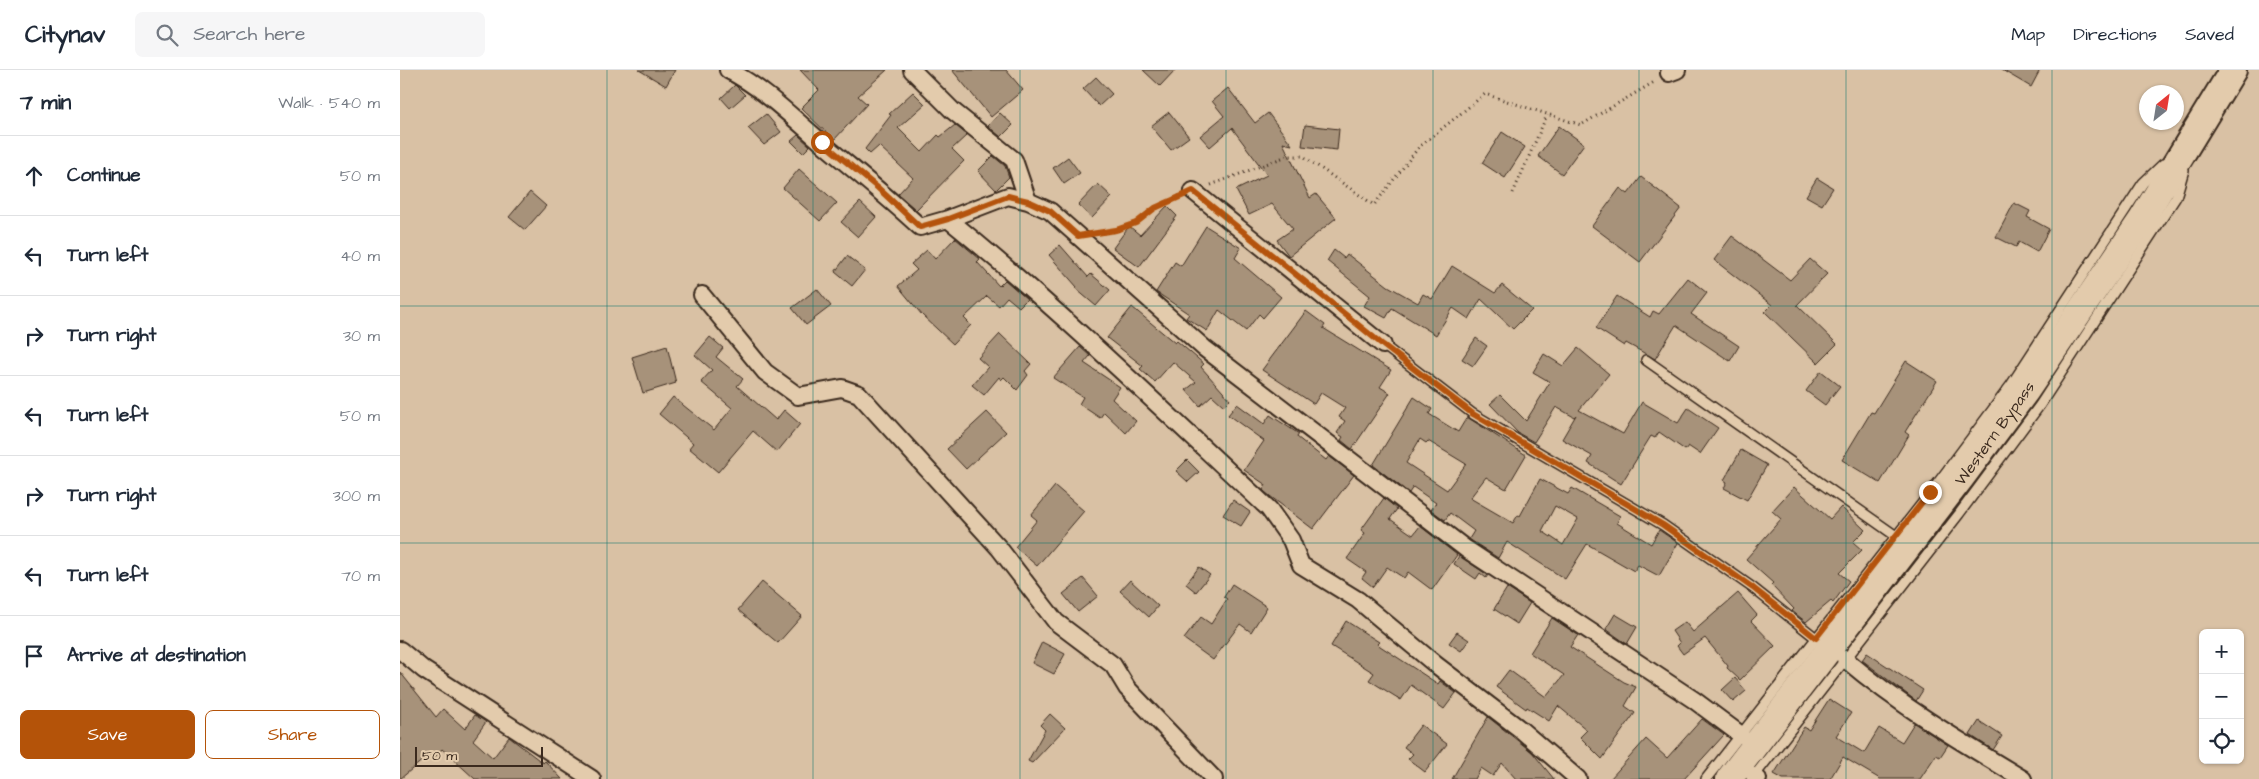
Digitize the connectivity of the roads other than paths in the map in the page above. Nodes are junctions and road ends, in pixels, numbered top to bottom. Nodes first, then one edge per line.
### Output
1 (728, 70) edge
2 (912, 70) edge
3 (2234, 70) edge
4 (2193, 136) junction
5 (1193, 191) road end
6 (1028, 201) junction
7 (948, 219) junction
8 (702, 295) dead end
9 (1383, 345) joint
10 (1646, 360) dead end
11 (1896, 536) junction
12 (1816, 638) junction
13 (400, 650) edge
14 (1845, 659) junction
15 (1741, 735) junction
16 (582, 777) edge
17 (1748, 778) edge
18 (1214, 779) edge
19 (1578, 779) edge
20 (1706, 779) edge
21 (2023, 779) edge

1 - 7 street
2 - 6 street
3 - 4 main road, Western Bypass
4 - 11 lane
4 - 14 lane
4 - 17 main road, Western Bypass
5 - 9 street
6 - 7 street
6 - 15 street
7 - 19 street
8 - 18 street
9 - 12 lane
10 - 11 lane
11 - 12 lane
12 - 15 lane
13 - 16 street
14 - 17 lane
14 - 21 street
15 - 20 lane

